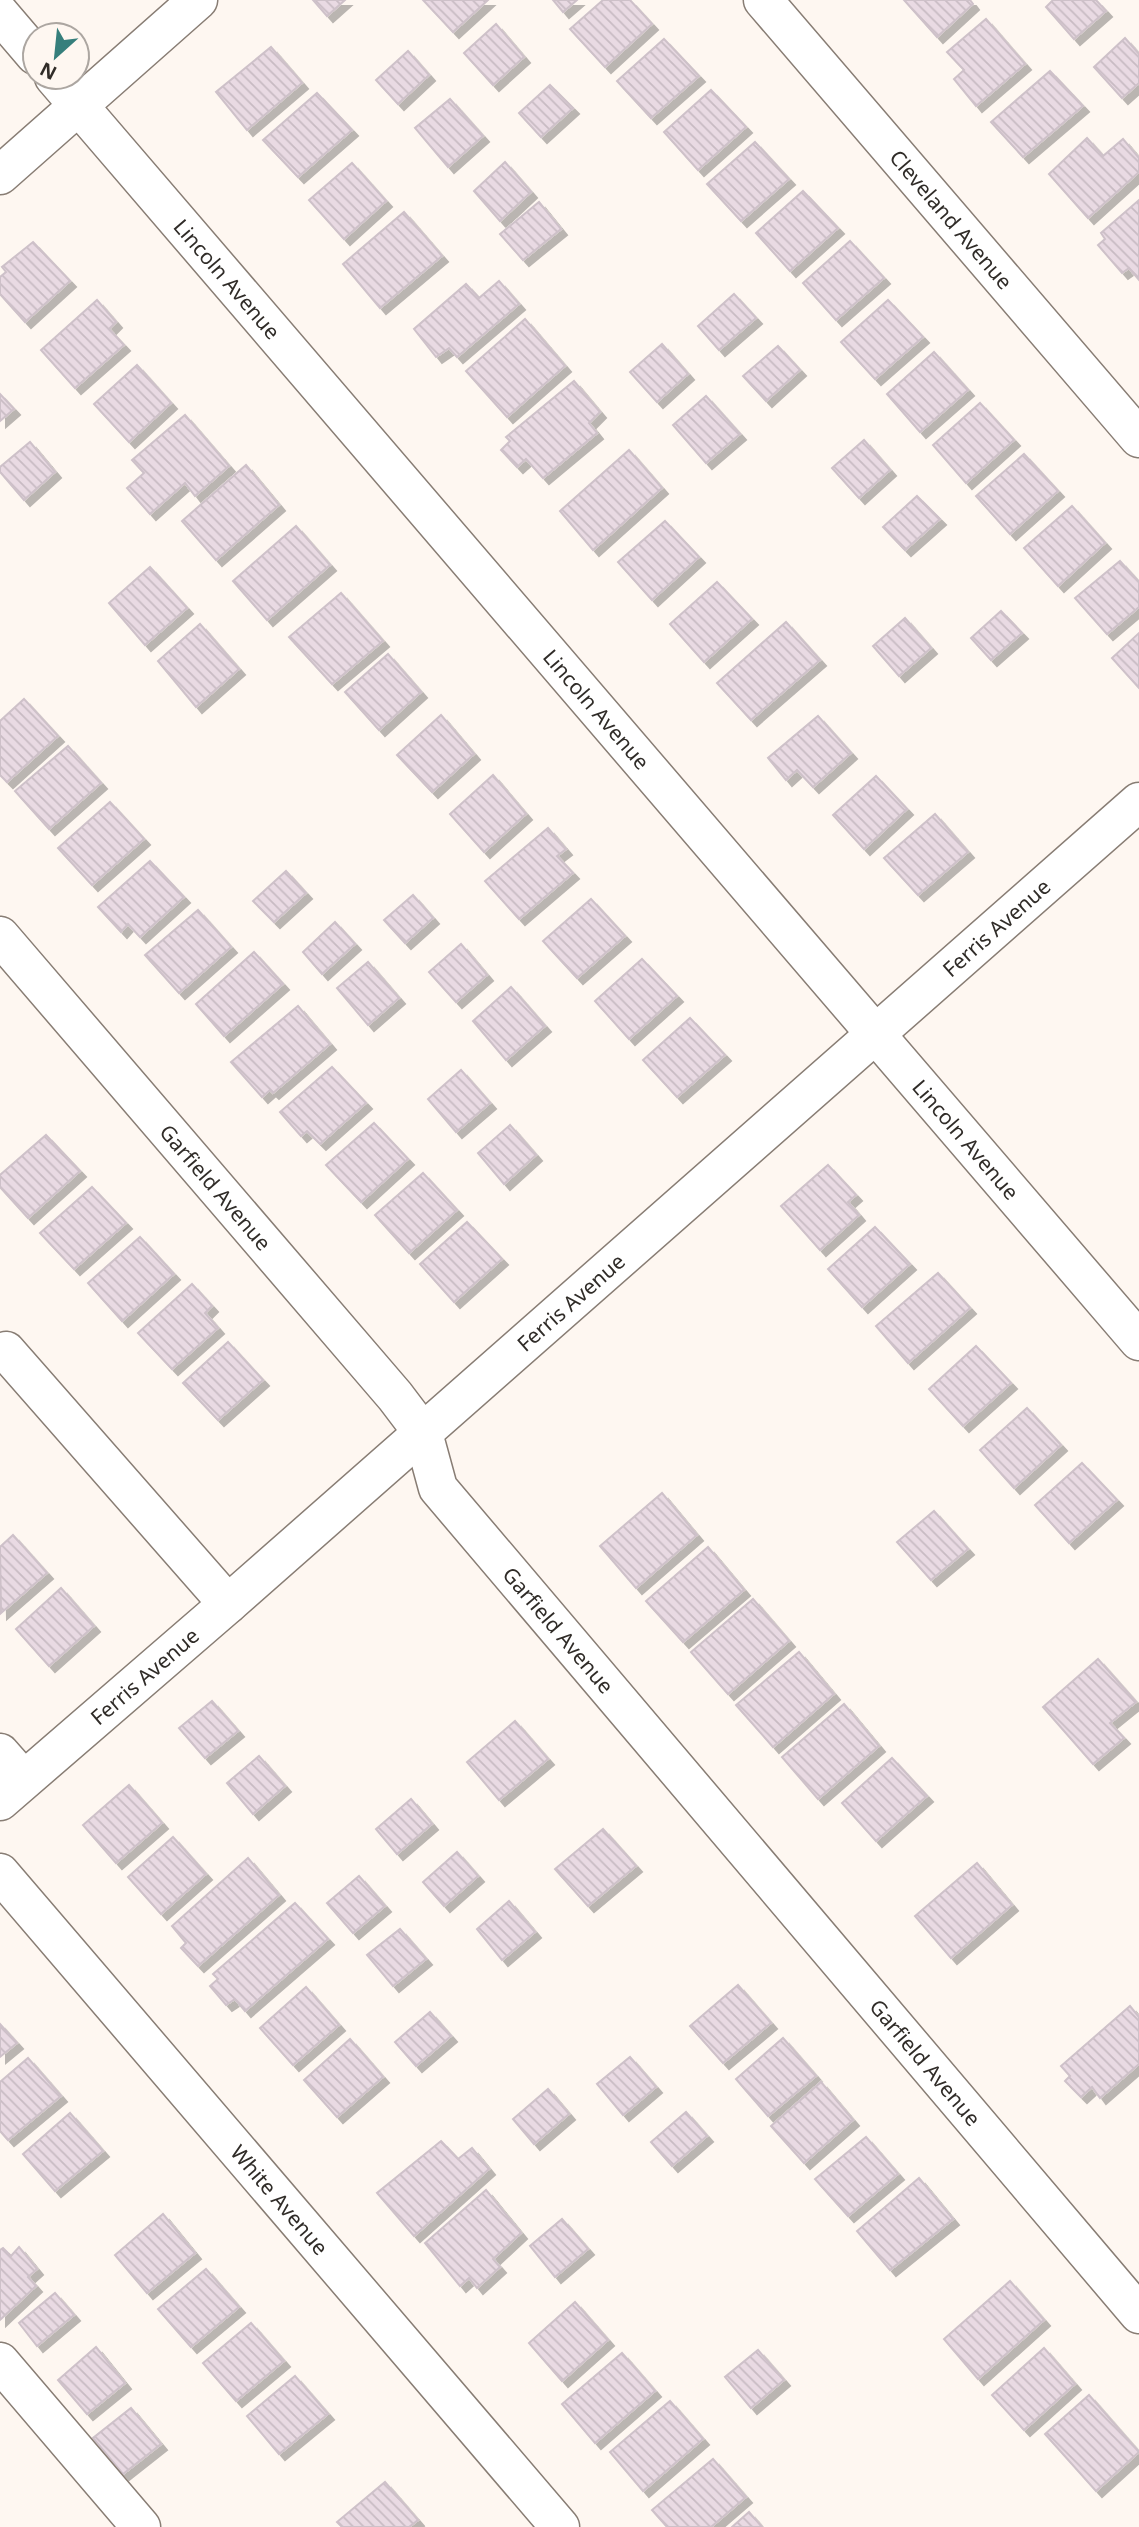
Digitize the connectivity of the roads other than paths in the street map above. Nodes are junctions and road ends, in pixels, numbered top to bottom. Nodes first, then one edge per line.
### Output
1 (198, 0) edge
2 (763, 0) edge
3 (0, 15) edge
4 (21, 39) edge
5 (66, 91) edge
6 (79, 106) junction
7 (0, 175) edge
8 (1139, 438) edge
9 (1139, 802) edge
10 (0, 936) edge
11 (877, 1033) junction
12 (1139, 1341) edge
13 (6, 1351) dead end
14 (423, 1433) junction
15 (228, 1604) junction
16 (8, 1778) edge
17 (0, 1873) edge
18 (1139, 2314) edge
19 (0, 2362) edge
20 (141, 2527) edge
21 (560, 2527) edge

1 - 6 street
2 - 8 street, Cleveland Avenue
3 - 4 street
5 - 6 street, Lincoln Avenue
6 - 7 street
6 - 11 street, Lincoln Avenue
9 - 11 street, Ferris Avenue
10 - 14 street, Garfield Avenue
11 - 12 street, Lincoln Avenue
11 - 14 street, Ferris Avenue
13 - 15 street
14 - 15 street, Ferris Avenue
14 - 18 street, Garfield Avenue
15 - 16 street, Ferris Avenue
17 - 21 street, White Avenue
19 - 20 street

